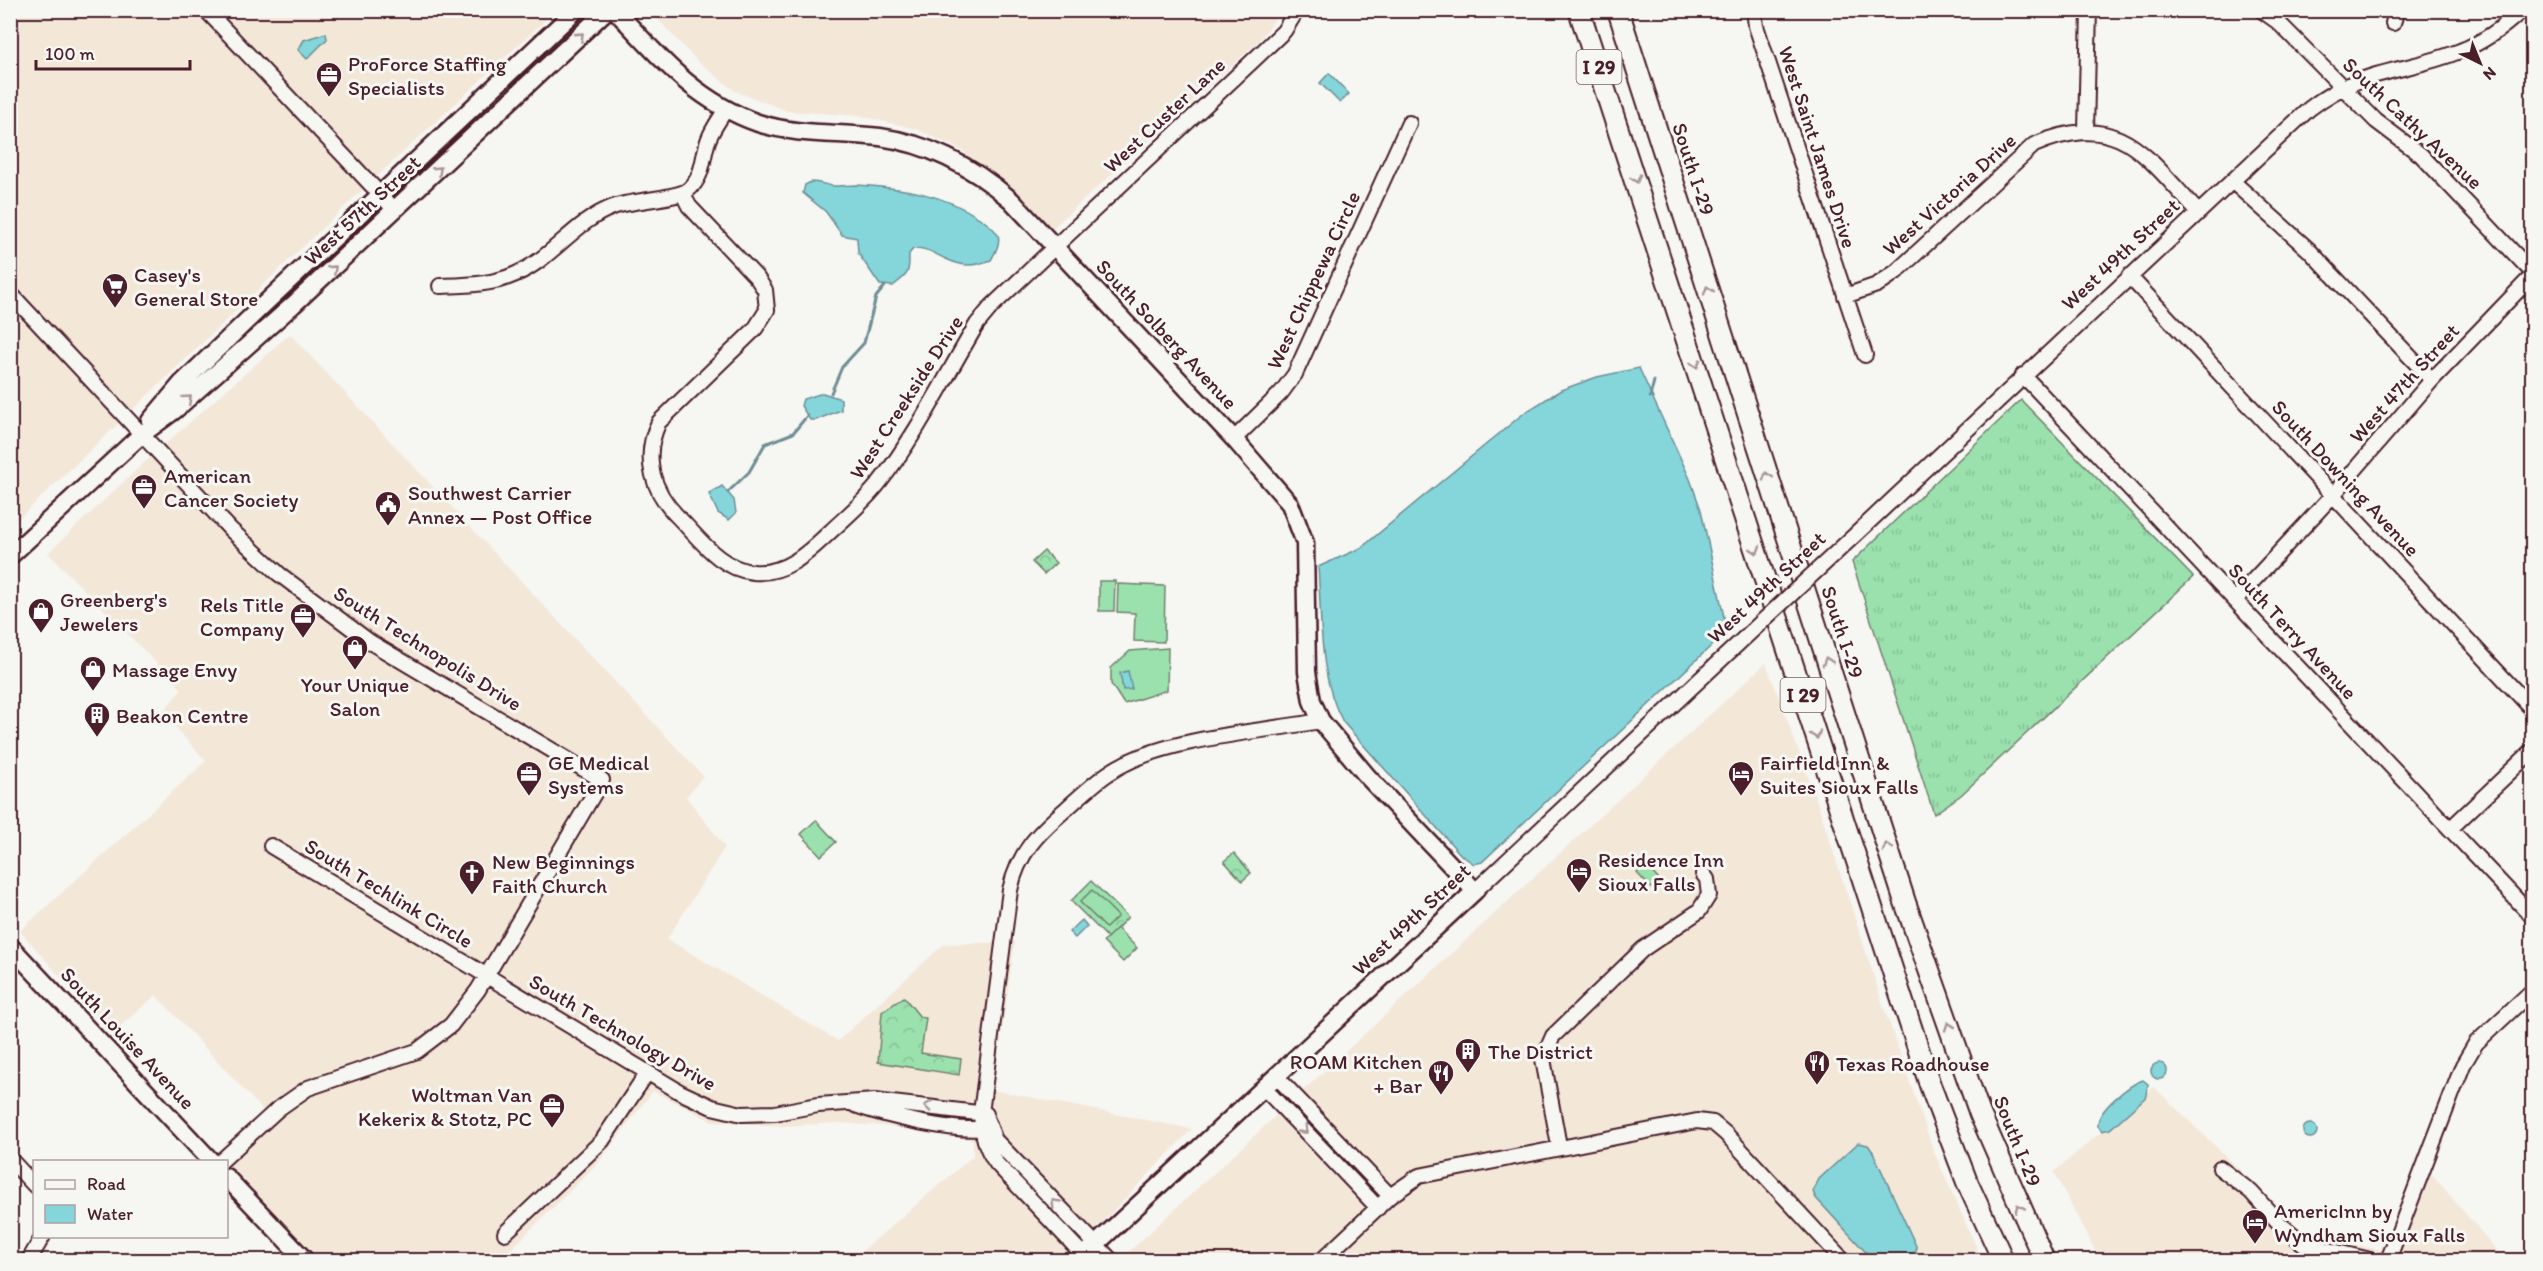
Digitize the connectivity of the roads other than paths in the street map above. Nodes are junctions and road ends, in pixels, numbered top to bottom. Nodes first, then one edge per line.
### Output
1 (206, 10) edge
2 (576, 10) edge
3 (607, 10) edge
4 (615, 10) edge
5 (1298, 10) edge
6 (1579, 10) edge
7 (1618, 10) edge
8 (1754, 10) edge
9 (2089, 10) edge
10 (2261, 10) edge
11 (2522, 10) edge
12 (2342, 86) junction
13 (726, 109) junction
14 (1409, 123) dead end
15 (2086, 130) junction
16 (2232, 181) junction
17 (683, 194) junction
18 (381, 195) junction
19 (395, 210) junction
20 (2198, 212) junction
21 (1056, 247) junction
22 (2532, 272) edge
23 (2129, 276) junction
24 (2532, 276) edge
25 (440, 286) dead end
26 (10, 293) edge
27 (1845, 296) junction
28 (1865, 355) dead end
29 (2023, 375) junction
30 (2433, 380) junction
31 (141, 435) junction
32 (1234, 439) junction
33 (2333, 495) junction
34 (10, 556) edge
35 (2235, 600) junction
36 (2532, 709) edge
37 (1321, 721) junction
38 (2532, 752) edge
39 (2450, 829) junction
40 (271, 846) dead end
41 (1703, 874) dead end
42 (1475, 891) junction
43 (2532, 916) edge
44 (10, 945) edge
45 (486, 976) junction
46 (2532, 991) edge
47 (647, 1073) junction
48 (1276, 1076) junction
49 (1264, 1088) junction
50 (984, 1117) junction
51 (1559, 1146) junction
52 (10, 1159) edge
53 (211, 1160) edge
54 (221, 1160) edge
55 (2220, 1168) dead end
56 (228, 1179) edge
57 (33, 1184) edge
58 (1390, 1196) junction
59 (1378, 1208) junction
60 (505, 1233) dead end
61 (42, 1238) edge
62 (1087, 1255) edge
63 (29, 1260) edge
64 (305, 1260) edge
65 (1111, 1260) edge
66 (1322, 1260) edge
67 (1843, 1260) edge
68 (2003, 1260) edge
69 (2044, 1260) edge
70 (2370, 1260) edge
71 (2388, 1260) edge

1 - 18 street
2 - 18 main road, West 57th Street
19 -> 3 main road, West 57th Street
4 - 13 main road, South Solberg Avenue
5 - 21 street, West Custer Lane
6 -> 68 highway, I 29
69 -> 7 highway, South I-29 / I 29
8 - 27 street, West Saint James Drive
9 - 15 street
10 - 12 street, South Cathy Avenue
11 - 12 street, West 49th Street
12 - 16 street, West 49th Street
12 - 22 street, South Cathy Avenue
13 - 17 street
13 - 21 main road, South Solberg Avenue
14 - 32 street, West Chippewa Circle
15 - 20 street, West Victoria Drive
15 - 27 street, West Victoria Drive
16 - 20 street, West 49th Street
16 - 30 street
17 - 21 street, West Creekside Drive
17 - 25 street
18 - 19 street
18 - 31 main road, West 57th Street
31 -> 19 main road, West 57th Street
20 - 23 street, West 49th Street
21 - 32 main road, South Solberg Avenue
23 - 29 street, West 49th Street
23 - 33 street, South Downing Avenue
24 - 30 street, West 47th Street
26 - 31 street, South Technopolis Drive
27 - 28 street, West Saint James Drive
29 - 35 street, South Terry Avenue
29 - 42 street, West 49th Street, bridge
30 - 33 street, West 47th Street
31 - 34 main road, West 57th Street
31 - 45 street, South Technopolis Drive
32 - 37 main road, South Solberg Avenue
33 - 35 street, West 47th Street
33 - 36 street, South Downing Avenue
35 - 39 street, South Terry Avenue
37 - 42 main road, South Solberg Avenue
37 - 50 street
38 - 39 street
39 - 43 street, South Terry Avenue
40 - 45 street, South Techlink Circle
41 - 51 street
42 - 48 main road, West 49th Street
44 - 53 main road, South Louise Avenue
45 - 47 street, South Technology Drive
45 - 54 street
46 - 71 street
47 - 50 street, South Technology Drive
47 - 60 street
48 - 49 main road, West 49th Street
48 - 58 street
49 -> 59 street
49 - 62 main road, West 49th Street
50 - 62 street
51 - 58 street
51 - 67 street
52 - 57 street
55 - 70 street
56 - 64 main road
58 - 59 street
59 - 66 street
61 - 63 street
62 - 65 street

